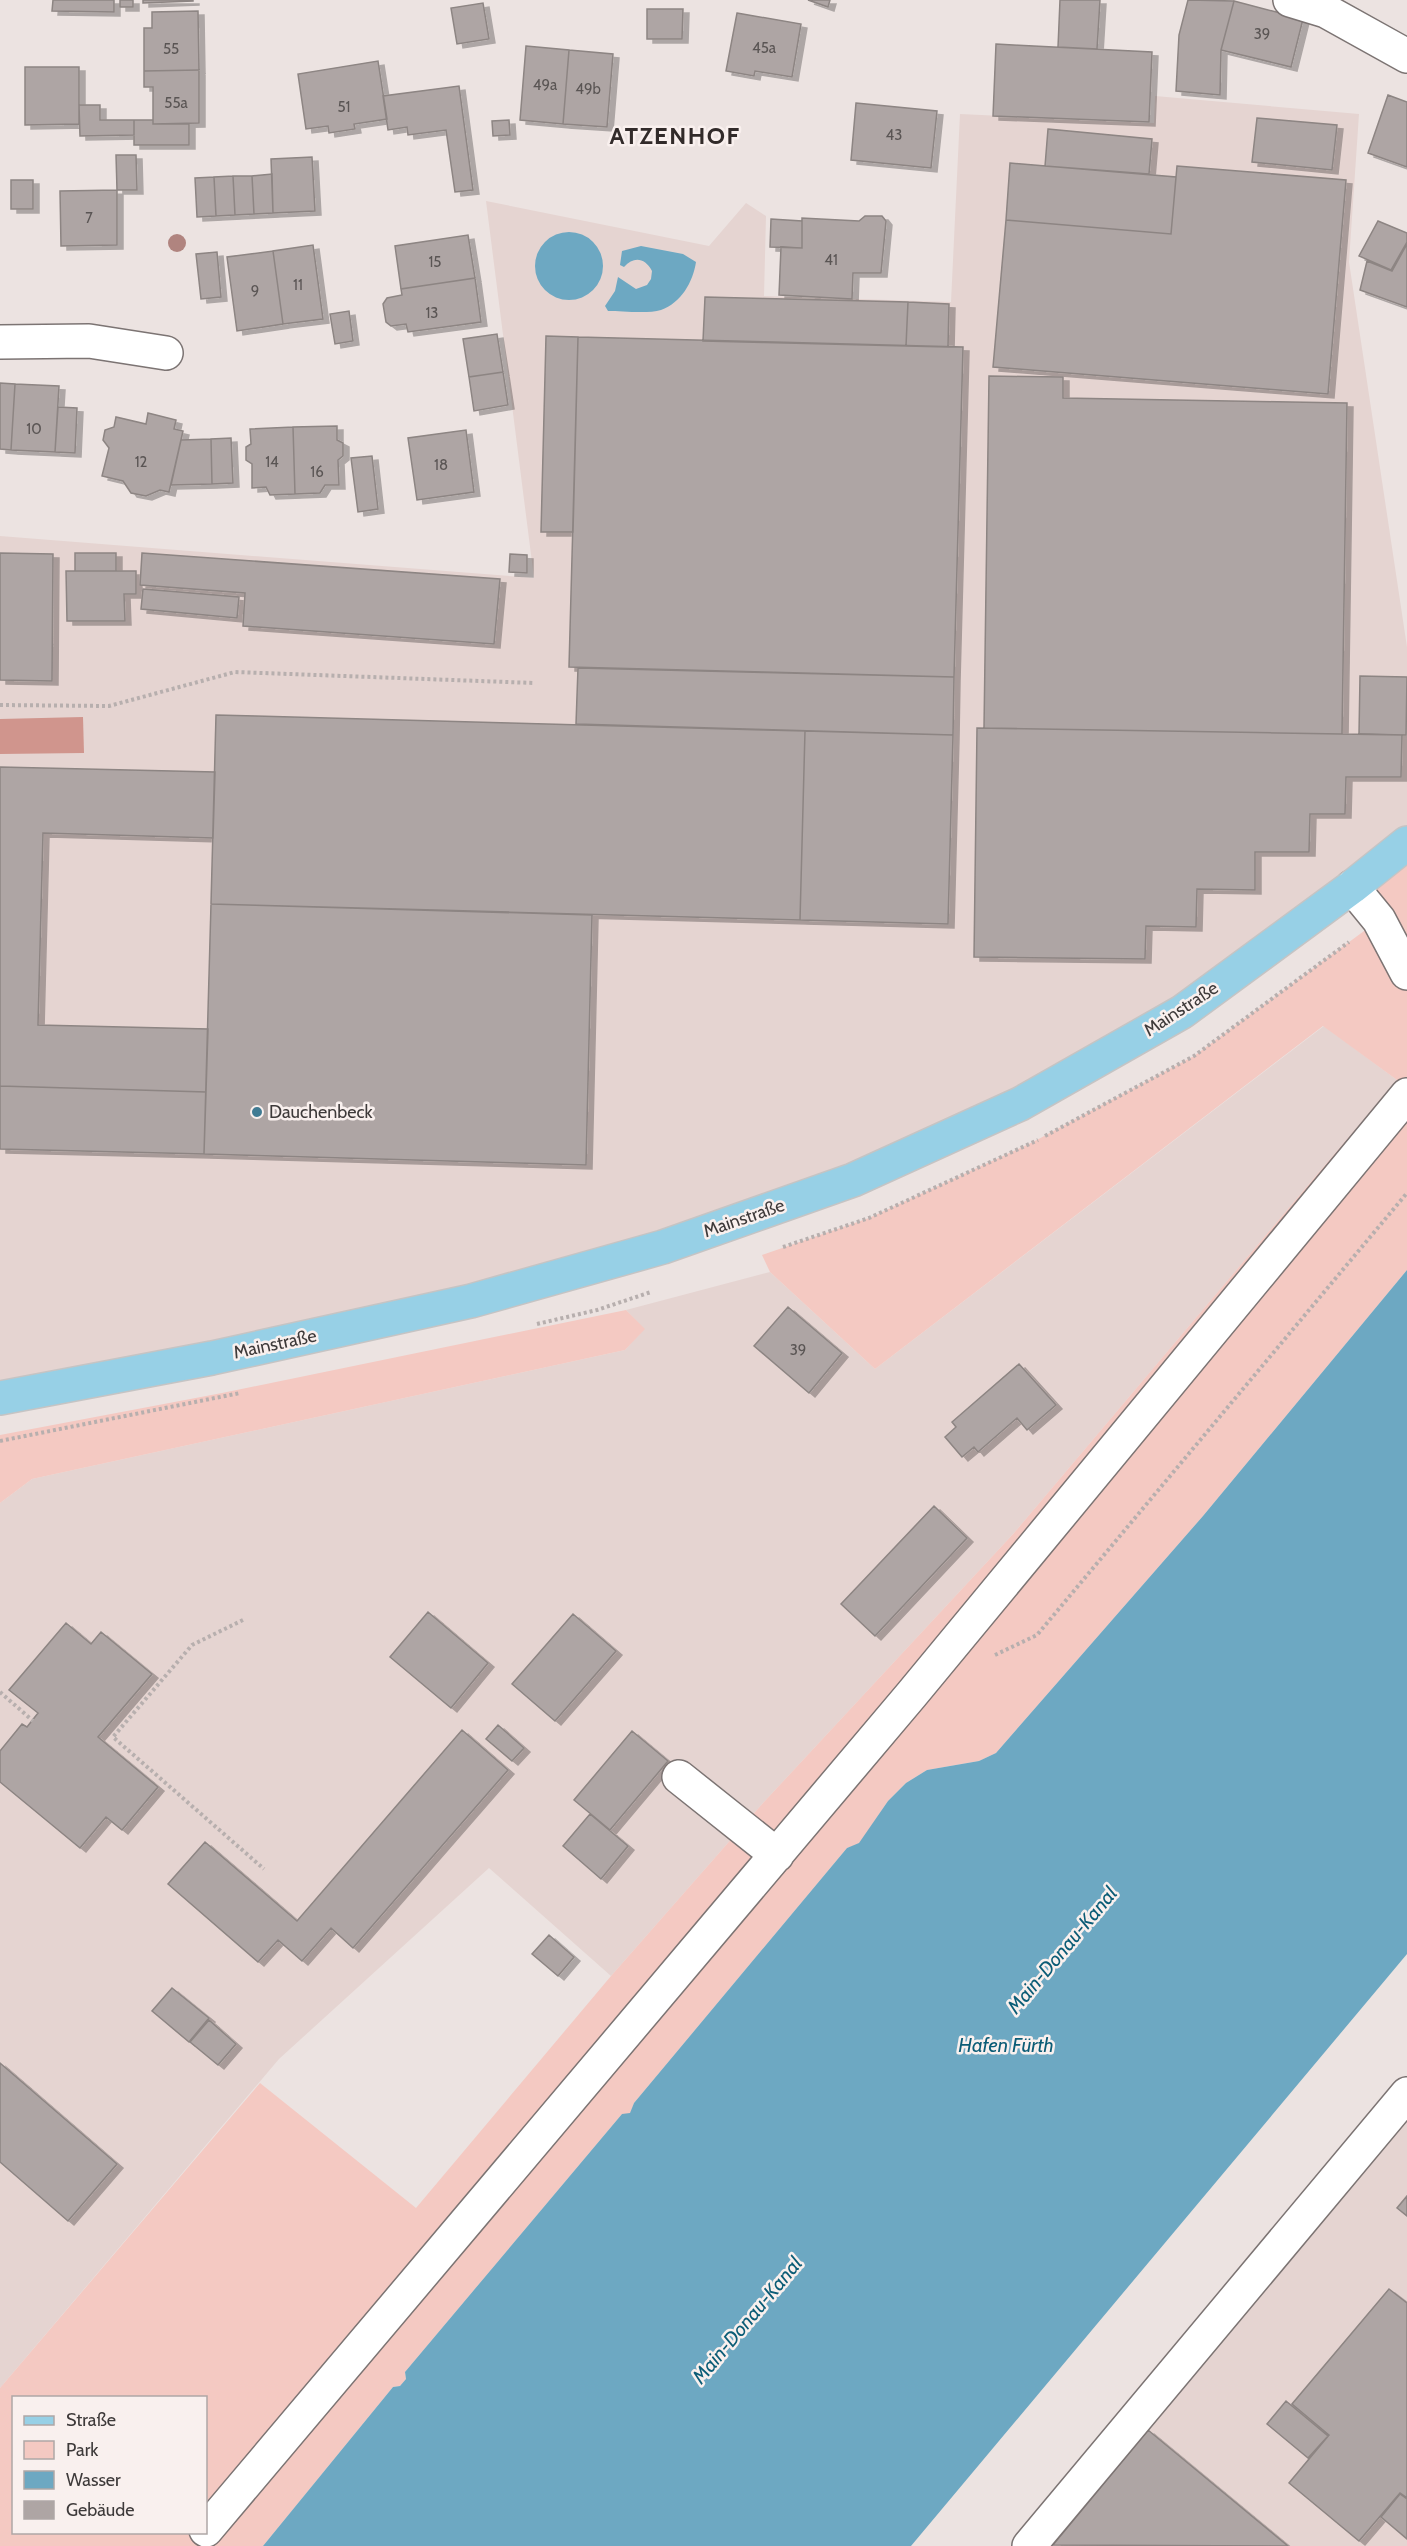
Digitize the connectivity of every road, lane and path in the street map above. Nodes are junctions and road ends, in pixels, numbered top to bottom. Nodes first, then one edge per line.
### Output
1 (1290, 0) edge
2 (1407, 56) edge
3 (0, 342) edge
4 (166, 353) dead end
5 (534, 683) dead end
6 (0, 705) edge
7 (1407, 843) edge
8 (1352, 887) junction
9 (1407, 974) edge
10 (1407, 1095) edge
11 (1407, 1193) edge
12 (0, 1398) edge
13 (243, 1620) dead end
14 (985, 1659) dead end
15 (0, 1692) edge
16 (33, 1721) dead end
17 (679, 1777) dead end
18 (777, 1855) junction
19 (264, 1869) dead end
20 (1407, 2094) edge
21 (207, 2529) edge
22 (202, 2534) edge
23 (192, 2546) edge
24 (1029, 2546) edge

1 - 2 street
3 - 4 street
5 - 6 path
7 - 8 main road, Mainstraße
8 - 9 street
8 - 12 main road, Mainstraße
10 - 18 street
11 - 14 path
13 - 19 path
15 - 16 path
17 - 18 street
18 - 21 street
20 - 24 street
22 - 23 street

